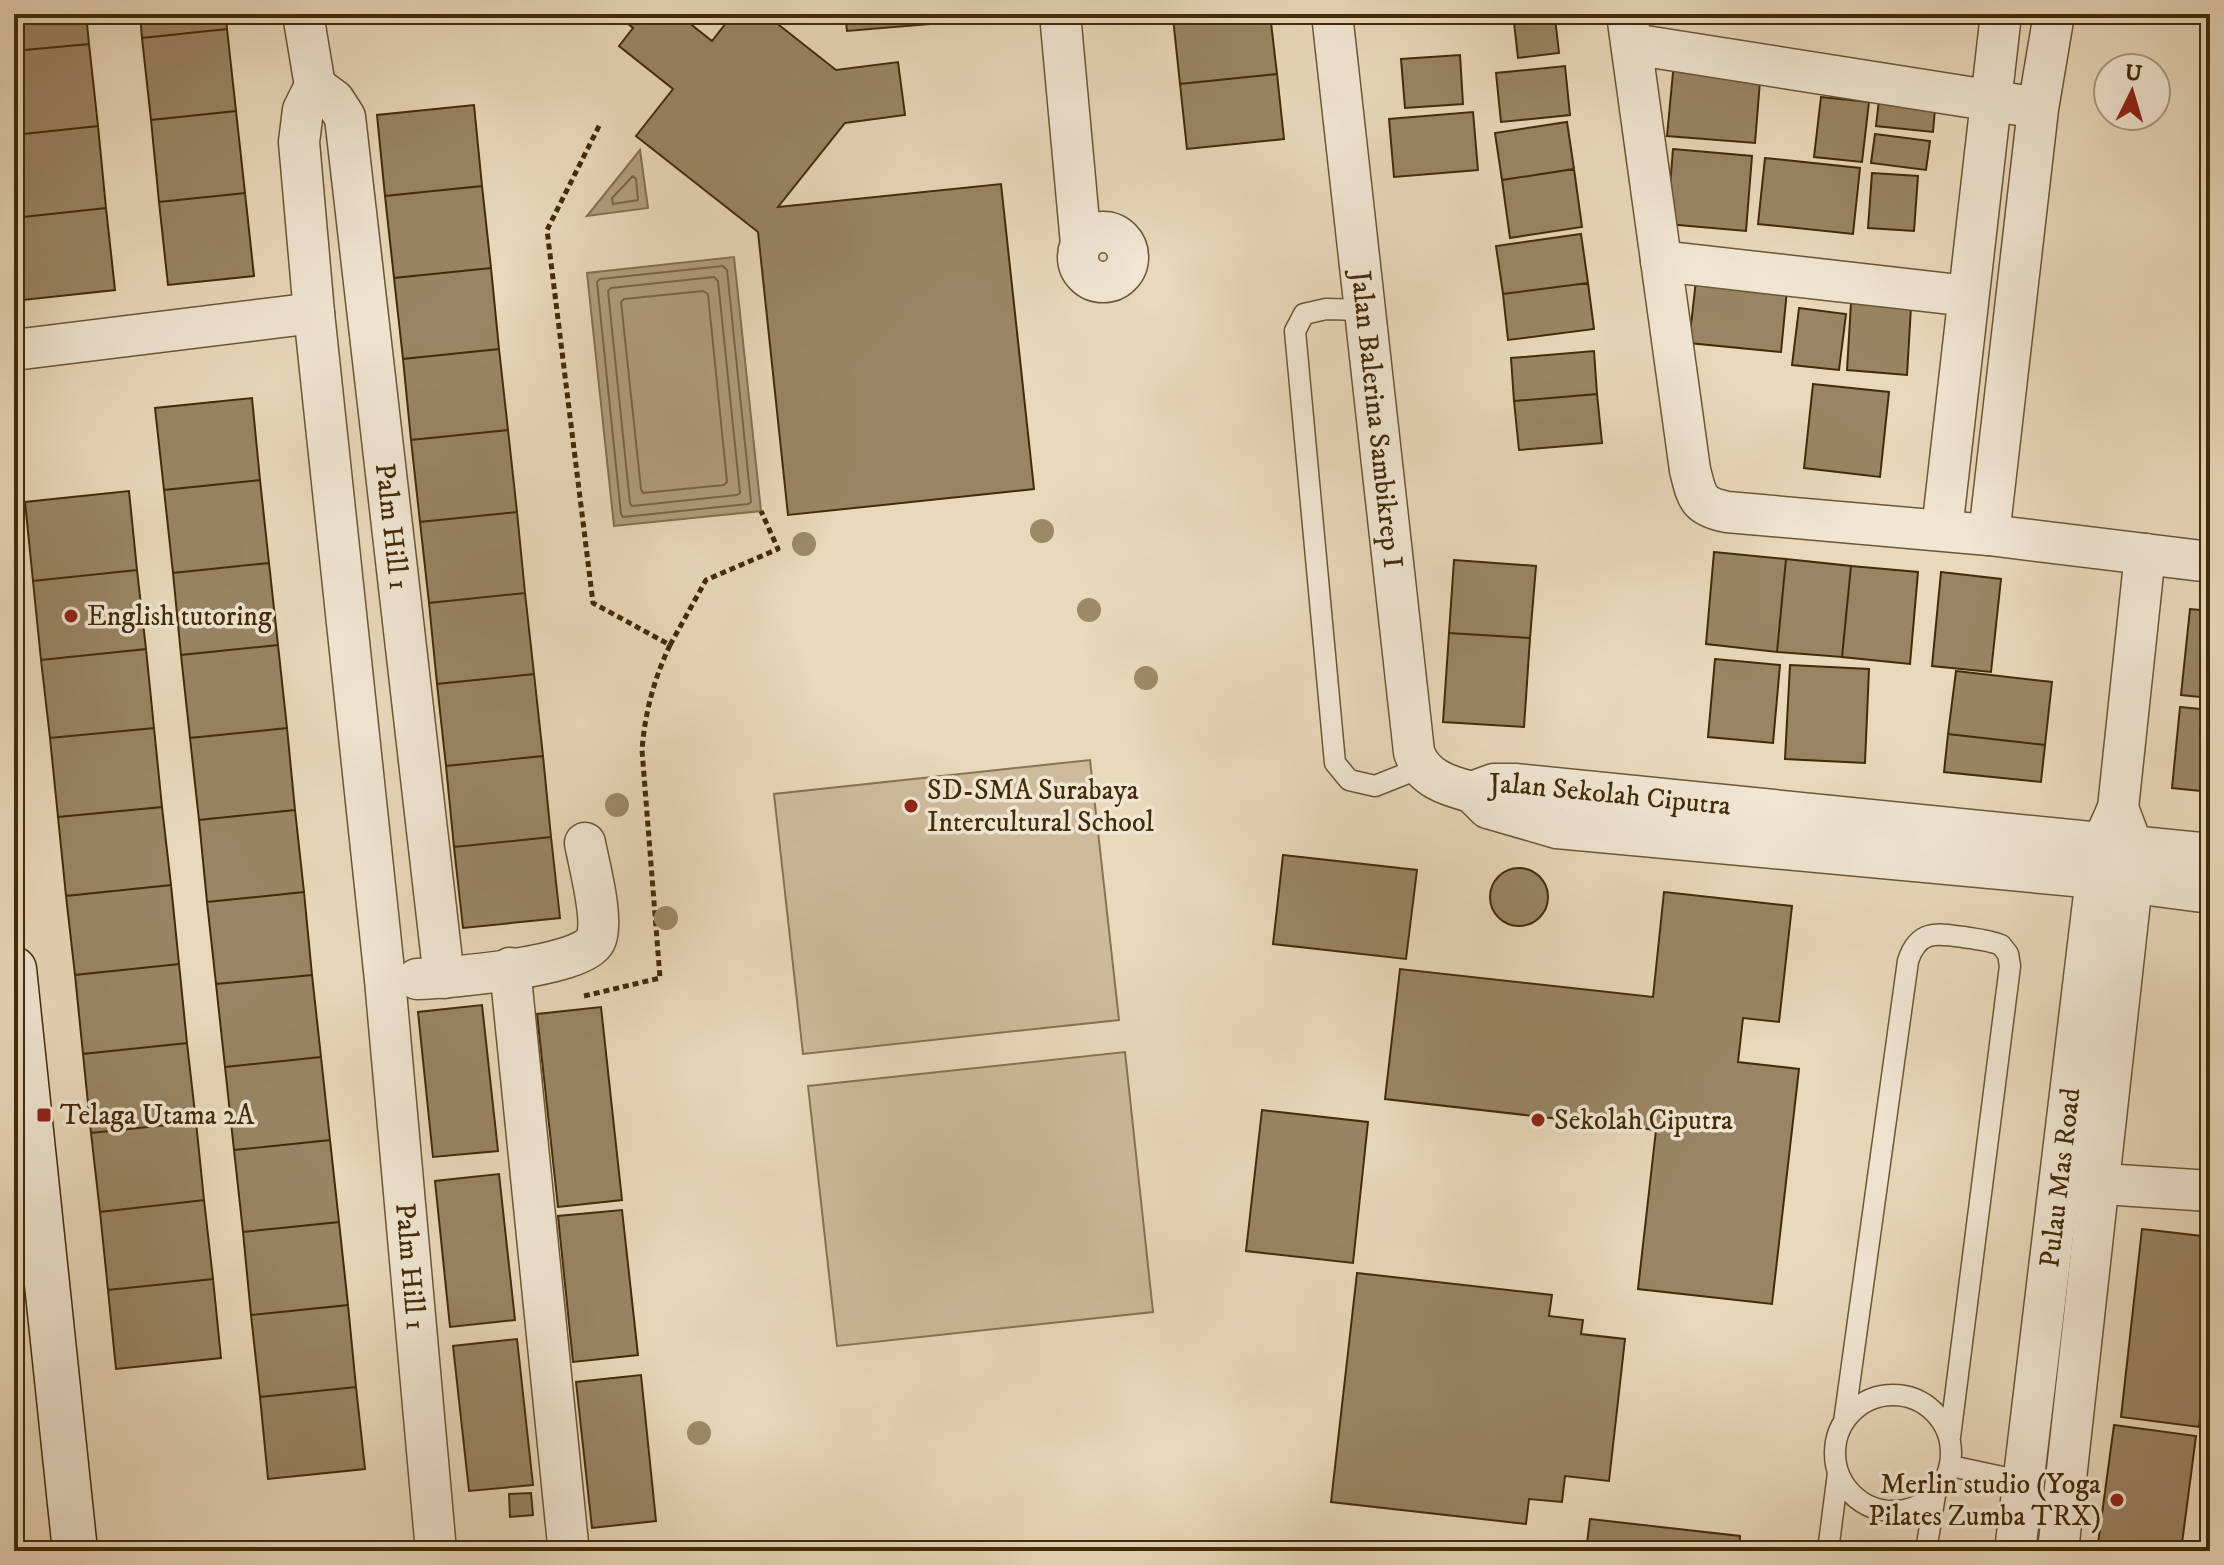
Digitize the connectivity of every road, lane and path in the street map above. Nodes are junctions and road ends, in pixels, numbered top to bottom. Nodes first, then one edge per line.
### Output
1 (303, 14) edge
2 (1060, 14) edge
3 (1332, 14) edge
4 (2001, 14) edge
5 (2054, 14) edge
6 (1630, 29) edge
7 (315, 86) junction
8 (1992, 99) junction
9 (2038, 109) junction
10 (600, 124) dead end
11 (1081, 244) dead end
12 (1661, 261) junction
13 (1968, 296) junction
14 (1363, 310) junction
15 (314, 313) junction
16 (14, 350) edge
17 (761, 511) dead end
18 (1942, 530) junction
19 (1989, 535) junction
20 (2145, 554) junction
21 (2210, 562) edge
22 (670, 645) junction
23 (1423, 767) junction
24 (585, 843) dead end
25 (2116, 851) junction
26 (2210, 854) edge
27 (2210, 893) edge
28 (510, 968) junction
29 (14, 969) edge
30 (444, 978) junction
31 (385, 980) junction
32 (573, 998) dead end
33 (2080, 1183) junction
34 (2210, 1191) edge
35 (1844, 1422) junction
36 (1950, 1437) junction
37 (1951, 1466) junction
38 (1838, 1473) junction
39 (2024, 1482) junction
40 (2065, 1490) junction
41 (1935, 1495) junction
42 (568, 1544) dead end
43 (75, 1551) edge
44 (436, 1551) edge
45 (1828, 1551) edge
46 (1926, 1551) edge
47 (2015, 1551) edge
48 (2058, 1551) edge

1 - 7 street, Palm Hill 1
2 - 11 street
3 - 14 street, Jalan Balerina Sambikrep I
4 - 8 street
5 - 9 street
6 - 8 street
6 - 12 street
7 - 15 street, Palm Hill 1
7 - 30 street, Palm Hill 1
8 - 9 street
8 - 13 street
9 - 19 street
10 - 22 path
12 - 13 street
12 - 18 street
13 - 18 street
14 - 23 street, Jalan Balerina Sambikrep I
14 - 23 lane
15 - 16 street
15 - 31 street, Palm Hill 1
17 - 22 path
18 - 19 street
19 - 20 street
20 - 21 street
20 - 25 street, Pulau Mas Road
22 - 32 path
23 - 25 street, Jalan Sekolah Ciputra
24 - 28 street
25 - 26 street, Jalan Sekolah Ciputra
25 - 27 street, Jalan Sekolah Ciputra
25 - 33 street, Pulau Mas Road
28 - 30 street
28 - 42 street
29 - 43 main road
30 - 31 street
31 - 44 street, Palm Hill 1
33 - 34 street
33 - 39 street, Pulau Mas Road
33 - 40 street, Pulau Mas Road
35 - 36 lane
35 - 36 lane
35 - 38 lane
36 - 37 lane
37 - 39 lane
37 - 41 lane
38 - 41 lane
38 - 45 lane
39 - 40 lane
39 - 47 street, Pulau Mas Road
40 - 48 street, Pulau Mas Road
41 - 46 lane

